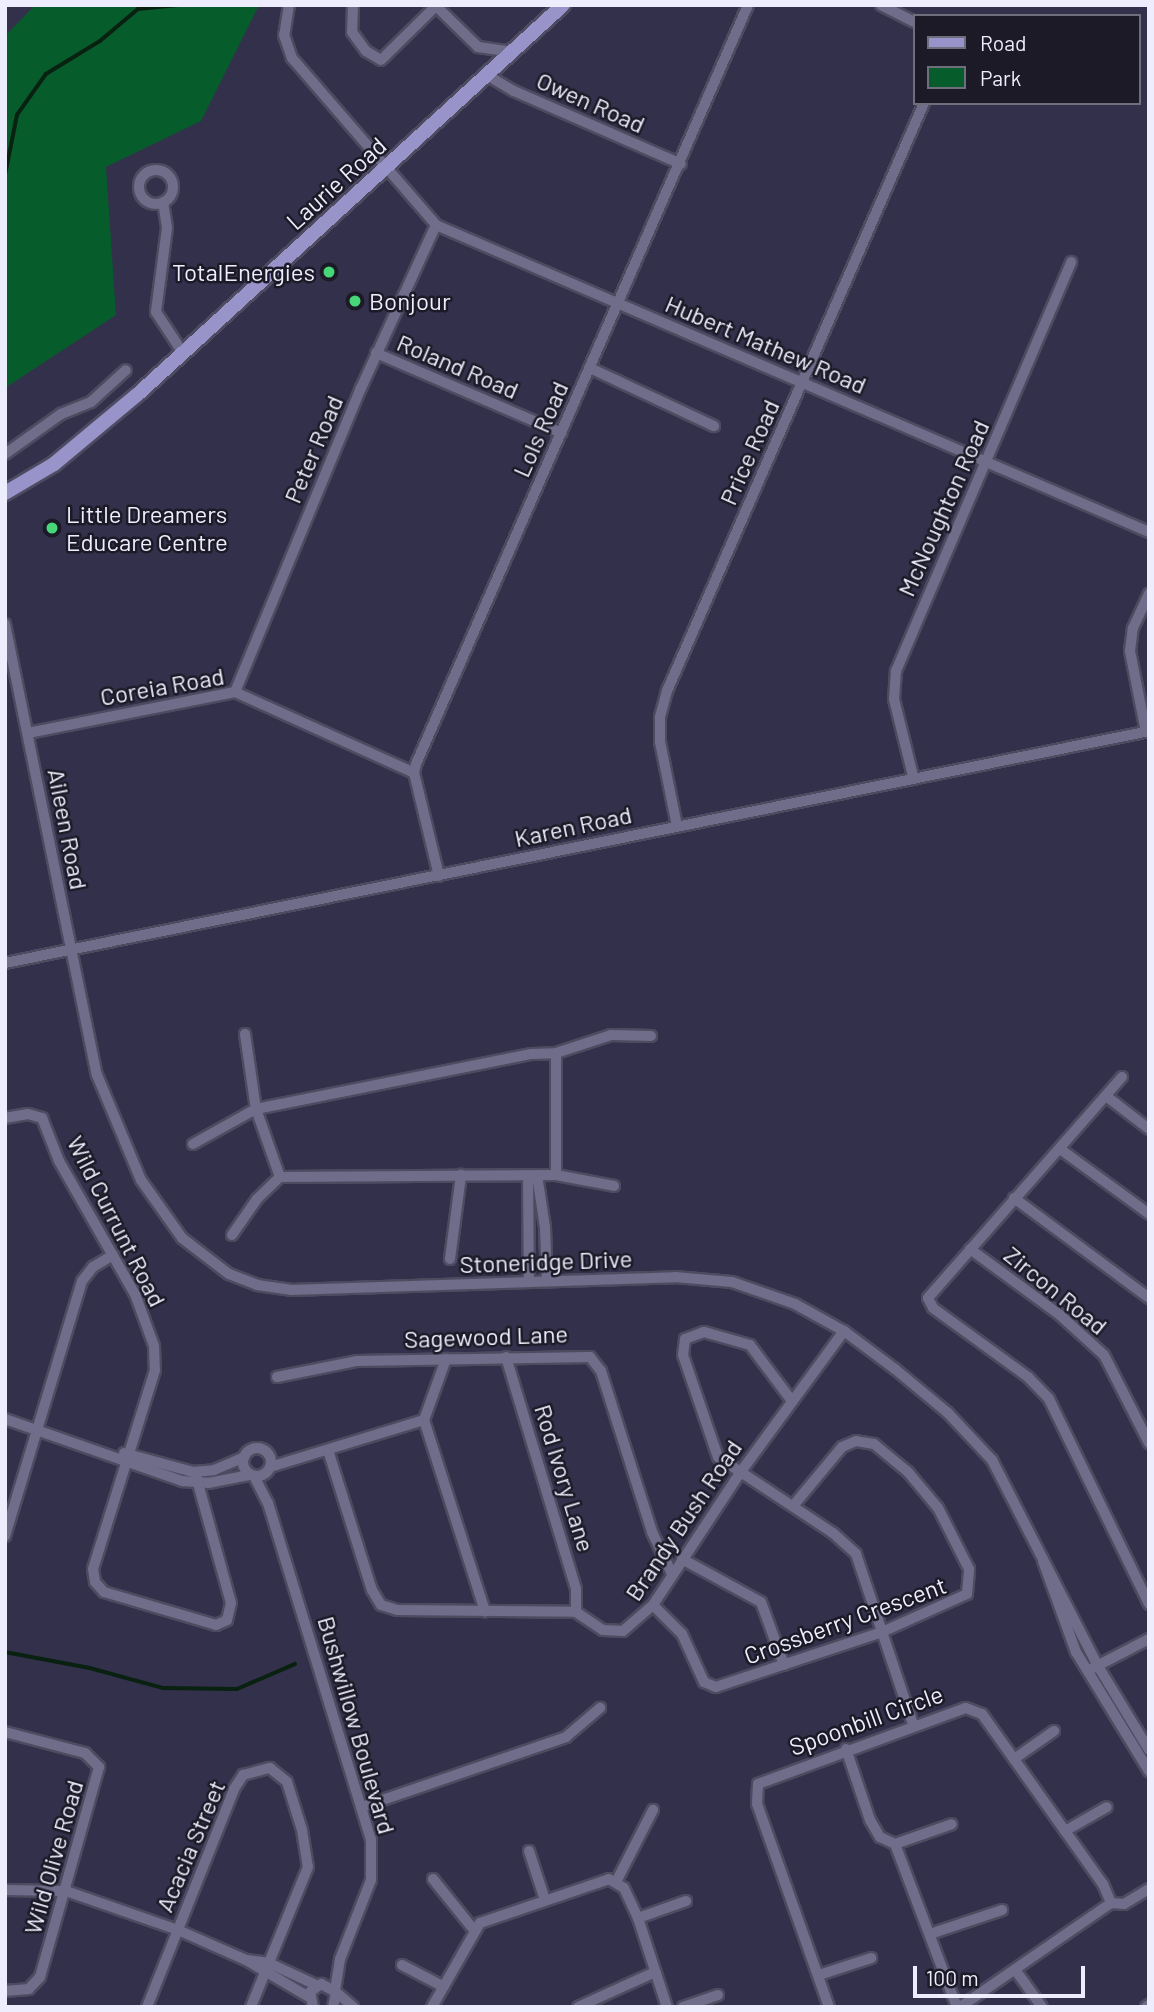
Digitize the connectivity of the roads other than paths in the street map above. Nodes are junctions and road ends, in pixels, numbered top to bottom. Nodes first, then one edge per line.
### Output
1 (289, 5) edge
2 (353, 5) edge
3 (436, 5) edge
4 (563, 5) edge
5 (748, 5) edge
6 (881, 5) edge
7 (912, 21) edge
8 (512, 52) junction
9 (487, 75) junction
10 (923, 105) edge
11 (681, 164) junction
12 (387, 168) junction
13 (163, 202) dead end
14 (436, 225) junction
15 (1071, 262) dead end
16 (617, 303) junction
17 (183, 354) junction
18 (376, 354) junction
19 (590, 368) junction
20 (125, 370) dead end
21 (803, 382) junction
22 (714, 426) dead end
23 (562, 433) junction
24 (5, 454) edge
25 (987, 463) junction
26 (5, 493) edge
27 (1149, 532) edge
28 (1149, 594) edge
29 (5, 624) edge
30 (235, 692) junction
31 (1147, 732) edge
32 (28, 733) junction
33 (414, 773) junction
34 (913, 776) junction
35 (677, 826) junction
36 (439, 876) junction
37 (71, 950) junction
38 (5, 963) edge
39 (245, 1034) dead end
40 (651, 1036) dead end
41 (89, 1042) joint
42 (556, 1053) junction
43 (1122, 1077) dead end
44 (1106, 1096) junction
45 (257, 1109) junction
46 (5, 1118) edge
47 (1149, 1129) edge
48 (193, 1144) dead end
49 (1060, 1149) junction
50 (461, 1175) junction
51 (533, 1175) junction
52 (556, 1175) junction
53 (280, 1177) junction
54 (614, 1186) dead end
55 (1014, 1198) junction
56 (1149, 1214) edge
57 (232, 1235) dead end
58 (970, 1249) junction
59 (113, 1255) junction
60 (450, 1259) dead end
61 (547, 1281) junction
62 (529, 1282) junction
63 (1149, 1298) edge
64 (844, 1331) junction
65 (506, 1357) junction
66 (446, 1359) junction
67 (277, 1377) dead end
68 (782, 1385) junction
69 (800, 1390) junction
70 (792, 1401) junction
71 (5, 1419) edge
72 (424, 1420) junction
73 (38, 1430) junction
74 (1149, 1443) edge
75 (328, 1450) junction
76 (267, 1454) junction
77 (128, 1457) junction
78 (244, 1457) junction
79 (290, 1460) junction
80 (268, 1470) junction
81 (740, 1473) junction
82 (252, 1475) junction
83 (195, 1478) junction
84 (268, 1503) junction
85 (793, 1506) junction
86 (5, 1536) edge
87 (682, 1559) junction
88 (672, 1573) junction
89 (1149, 1604) edge
90 (653, 1605) junction
91 (485, 1611) junction
92 (576, 1612) junction
93 (882, 1632) junction
94 (1149, 1639) edge
95 (784, 1665) junction
96 (1093, 1669) junction
97 (600, 1708) dead end
98 (913, 1724) junction
99 (1054, 1731) dead end
100 (5, 1733) edge
101 (846, 1749) junction
102 (1149, 1750) edge
103 (1014, 1759) junction
104 (1149, 1771) edge
105 (362, 1807) junction
106 (1107, 1807) dead end
107 (653, 1810) dead end
108 (952, 1824) dead end
109 (1065, 1831) junction
110 (895, 1844) junction
111 (529, 1851) dead end
112 (433, 1880) dead end
113 (617, 1880) junction
114 (1149, 1889) edge
115 (5, 1890) edge
116 (66, 1891) junction
117 (545, 1900) junction
118 (686, 1901) dead end
119 (1111, 1903) junction
120 (1002, 1910) dead end
121 (638, 1918) junction
122 (473, 1929) junction
123 (178, 1930) junction
124 (930, 1934) junction
125 (871, 1958) dead end
126 (341, 1959) junction
127 (246, 1960) junction
128 (270, 1963) junction
129 (402, 1965) dead end
130 (1016, 1971) junction
131 (655, 1972) junction
132 (264, 1975) junction
133 (819, 1975) junction
134 (318, 1985) junction
135 (443, 1987) junction
136 (335, 1991) junction
137 (5, 1992) edge
138 (718, 1995) dead end
139 (311, 2004) edge
140 (147, 2007) edge
141 (251, 2007) edge
142 (333, 2007) edge
143 (353, 2007) edge
144 (432, 2007) edge
145 (578, 2007) edge
146 (667, 2007) edge
147 (684, 2007) edge
148 (829, 2007) edge
149 (959, 2007) edge
150 (1042, 2007) edge

1 - 12 street, Hubert Mathew Road
2 - 3 street
3 - 8 street
4 - 8 main road, Laurie Road
5 - 11 street, Lols Road
6 - 7 street
8 - 9 main road, Laurie Road
9 - 11 street, Owen Road
9 - 12 main road, Laurie Road
10 - 21 street, Price Road
11 - 16 street, Lols Road
12 - 14 street, Hubert Mathew Road
12 - 17 main road, Laurie Road
13 - 17 street
14 - 16 street, Hubert Mathew Road
14 - 18 street, Peter Road
15 - 25 street, McNoughton Road
16 - 19 street, Lols Road
16 - 21 street, Hubert Mathew Road
17 - 26 main road, Laurie Road
18 - 23 street, Roland Road
18 - 30 street, Peter Road
19 - 22 street
19 - 23 street, Lols Road
20 - 24 street
21 - 25 street, Hubert Mathew Road
21 - 35 street, Price Road
23 - 33 street, Lols Road
25 - 27 street, Hubert Mathew Road
25 - 34 street, McNoughton Road
28 - 31 street
29 - 32 street, Aileen Road
30 - 32 street, Coreia Road
30 - 33 street, Coreia Road
31 - 34 street, Karen Road
32 - 37 street, Aileen Road
33 - 36 street
34 - 35 street, Karen Road
35 - 36 street, Karen Road
36 - 37 street, Karen Road
37 - 38 street, Karen Road
37 - 41 street, Aileen Road
39 - 45 street
40 - 42 street
41 - 62 street, Stoneridge Drive
42 - 45 street
42 - 52 street
43 - 44 street
44 - 47 street
44 - 49 street
45 - 48 street
45 - 53 street
46 - 59 street, Wild Currunt Road
49 - 55 street
49 - 56 street
50 - 51 street
50 - 53 street
50 - 60 street
51 - 52 street
51 - 61 street
51 - 62 street
52 - 54 street
53 - 57 street
55 - 58 street
55 - 63 street
58 - 74 street, Zircon Road
58 - 89 street
59 - 73 street
59 - 77 street, Wild Currunt Road
61 - 62 street, Stoneridge Drive
61 - 64 street, Stoneridge Drive
64 - 69 street, Brandy Bush Road
64 - 96 street, Stoneridge Drive
65 - 66 street, Sagewood Lane
65 - 88 street, Sagewood Lane
65 - 92 street, Rod Ivory Lane
66 - 67 street, Sagewood Lane
66 - 72 street
68 - 69 street
68 - 70 street
68 - 81 street
69 - 70 street, Brandy Bush Road
70 - 81 street, Brandy Bush Road
71 - 73 street
72 - 75 street
72 - 91 street
73 - 77 street
73 - 86 street
75 - 79 street
75 - 91 street
76 - 78 street
76 - 79 street
76 - 80 street
77 - 83 street
77 - 83 street, Wild Currunt Road
78 - 82 street
78 - 83 street
79 - 80 street
80 - 82 street
80 - 84 street, Bushwillow Boulevard
81 - 85 street
81 - 87 street, Brandy Bush Road
82 - 83 street
82 - 84 street, Bushwillow Boulevard
84 - 105 street, Bushwillow Boulevard
85 - 93 street
85 - 93 street, Crossberry Crescent
87 - 88 street, Brandy Bush Road
87 - 95 street
88 - 90 street, Brandy Bush Road
90 - 92 street, Brandy Bush Road
90 - 95 street, Crossberry Crescent
91 - 92 street
93 - 95 street, Crossberry Crescent
93 - 98 street
94 - 96 street
96 - 102 street, Stoneridge Drive
96 - 104 street, Stoneridge Drive
97 - 105 street
98 - 101 street, Spoonbill Circle
98 - 103 street, Spoonbill Circle
99 - 103 street
100 - 116 street, Wild Olive Road
101 - 110 street
101 - 133 street, Spoonbill Circle
103 - 109 street, Spoonbill Circle
105 - 126 street, Bushwillow Boulevard
106 - 109 street
107 - 113 street
108 - 110 street
109 - 119 street, Spoonbill Circle
110 - 124 street
111 - 117 street
112 - 122 street
113 - 117 street
113 - 121 street
114 - 119 street
115 - 116 street
116 - 123 street
116 - 137 street, Wild Olive Road
117 - 122 street
118 - 121 street
119 - 130 street
120 - 124 street
121 - 131 street
122 - 135 street
123 - 127 street
123 - 128 street, Acacia Street
123 - 140 street, Acacia Street
124 - 149 street
125 - 133 street
126 - 134 street, Bushwillow Boulevard
126 - 136 street, Bushwillow Boulevard
127 - 128 street
127 - 132 street
128 - 132 street, Acacia Street
128 - 134 street
129 - 135 street
130 - 149 street
130 - 150 street
131 - 145 street
131 - 146 street
132 - 139 street
132 - 141 street, Acacia Street
133 - 148 street, Spoonbill Circle
134 - 136 street
134 - 139 street, Bushwillow Boulevard
135 - 144 street
136 - 142 street, Bushwillow Boulevard
136 - 143 street
138 - 147 street

